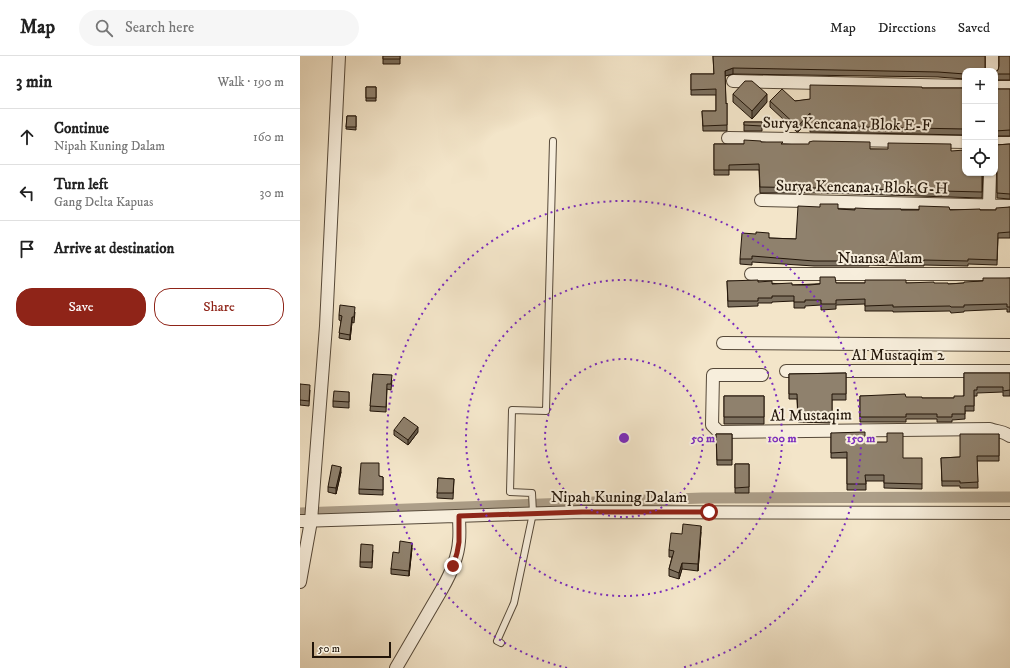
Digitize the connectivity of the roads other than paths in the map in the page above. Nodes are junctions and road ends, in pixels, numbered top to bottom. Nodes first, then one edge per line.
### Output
1 (339, 56) edge
2 (992, 56) edge
3 (992, 68) edge
4 (733, 81) dead end
5 (962, 86) edge
6 (998, 87) edge
7 (1010, 87) edge
8 (728, 138) dead end
9 (553, 141) dead end
10 (962, 142) edge
11 (998, 143) edge
12 (1010, 143) edge
13 (990, 176) edge
14 (761, 200) dead end
15 (989, 206) junction
16 (1010, 206) edge
17 (751, 274) dead end
18 (1010, 274) edge
19 (723, 343) dead end
20 (1010, 345) edge
21 (786, 371) dead end
22 (1010, 371) edge
23 (762, 375) dead end
24 (1010, 436) edge
25 (532, 512) junction
26 (1010, 513) edge
27 (459, 516) junction
28 (309, 517) edge
29 (300, 582) edge
30 (502, 643) dead end
31 (396, 668) edge

1 - 28 street
2 - 3 street
4 - 5 street
6 - 7 street
8 - 10 street, Surya Kencana 1 Blok E-F
9 - 25 lane
11 - 12 street
13 - 15 street
14 - 15 street, Surya Kencana 1 Blok G-H
15 - 16 street, Surya Kencana 1 Blok G-H
17 - 18 street, Nuansa Alam
19 - 20 street
21 - 22 street, Al Mustaqim 2
23 - 24 street, Al Mustaqim
25 - 26 street, Nipah Kuning Dalam
25 - 27 street, Nipah Kuning Dalam
25 - 30 lane
27 - 28 street, Nipah Kuning Dalam
27 - 31 street
28 - 29 street

